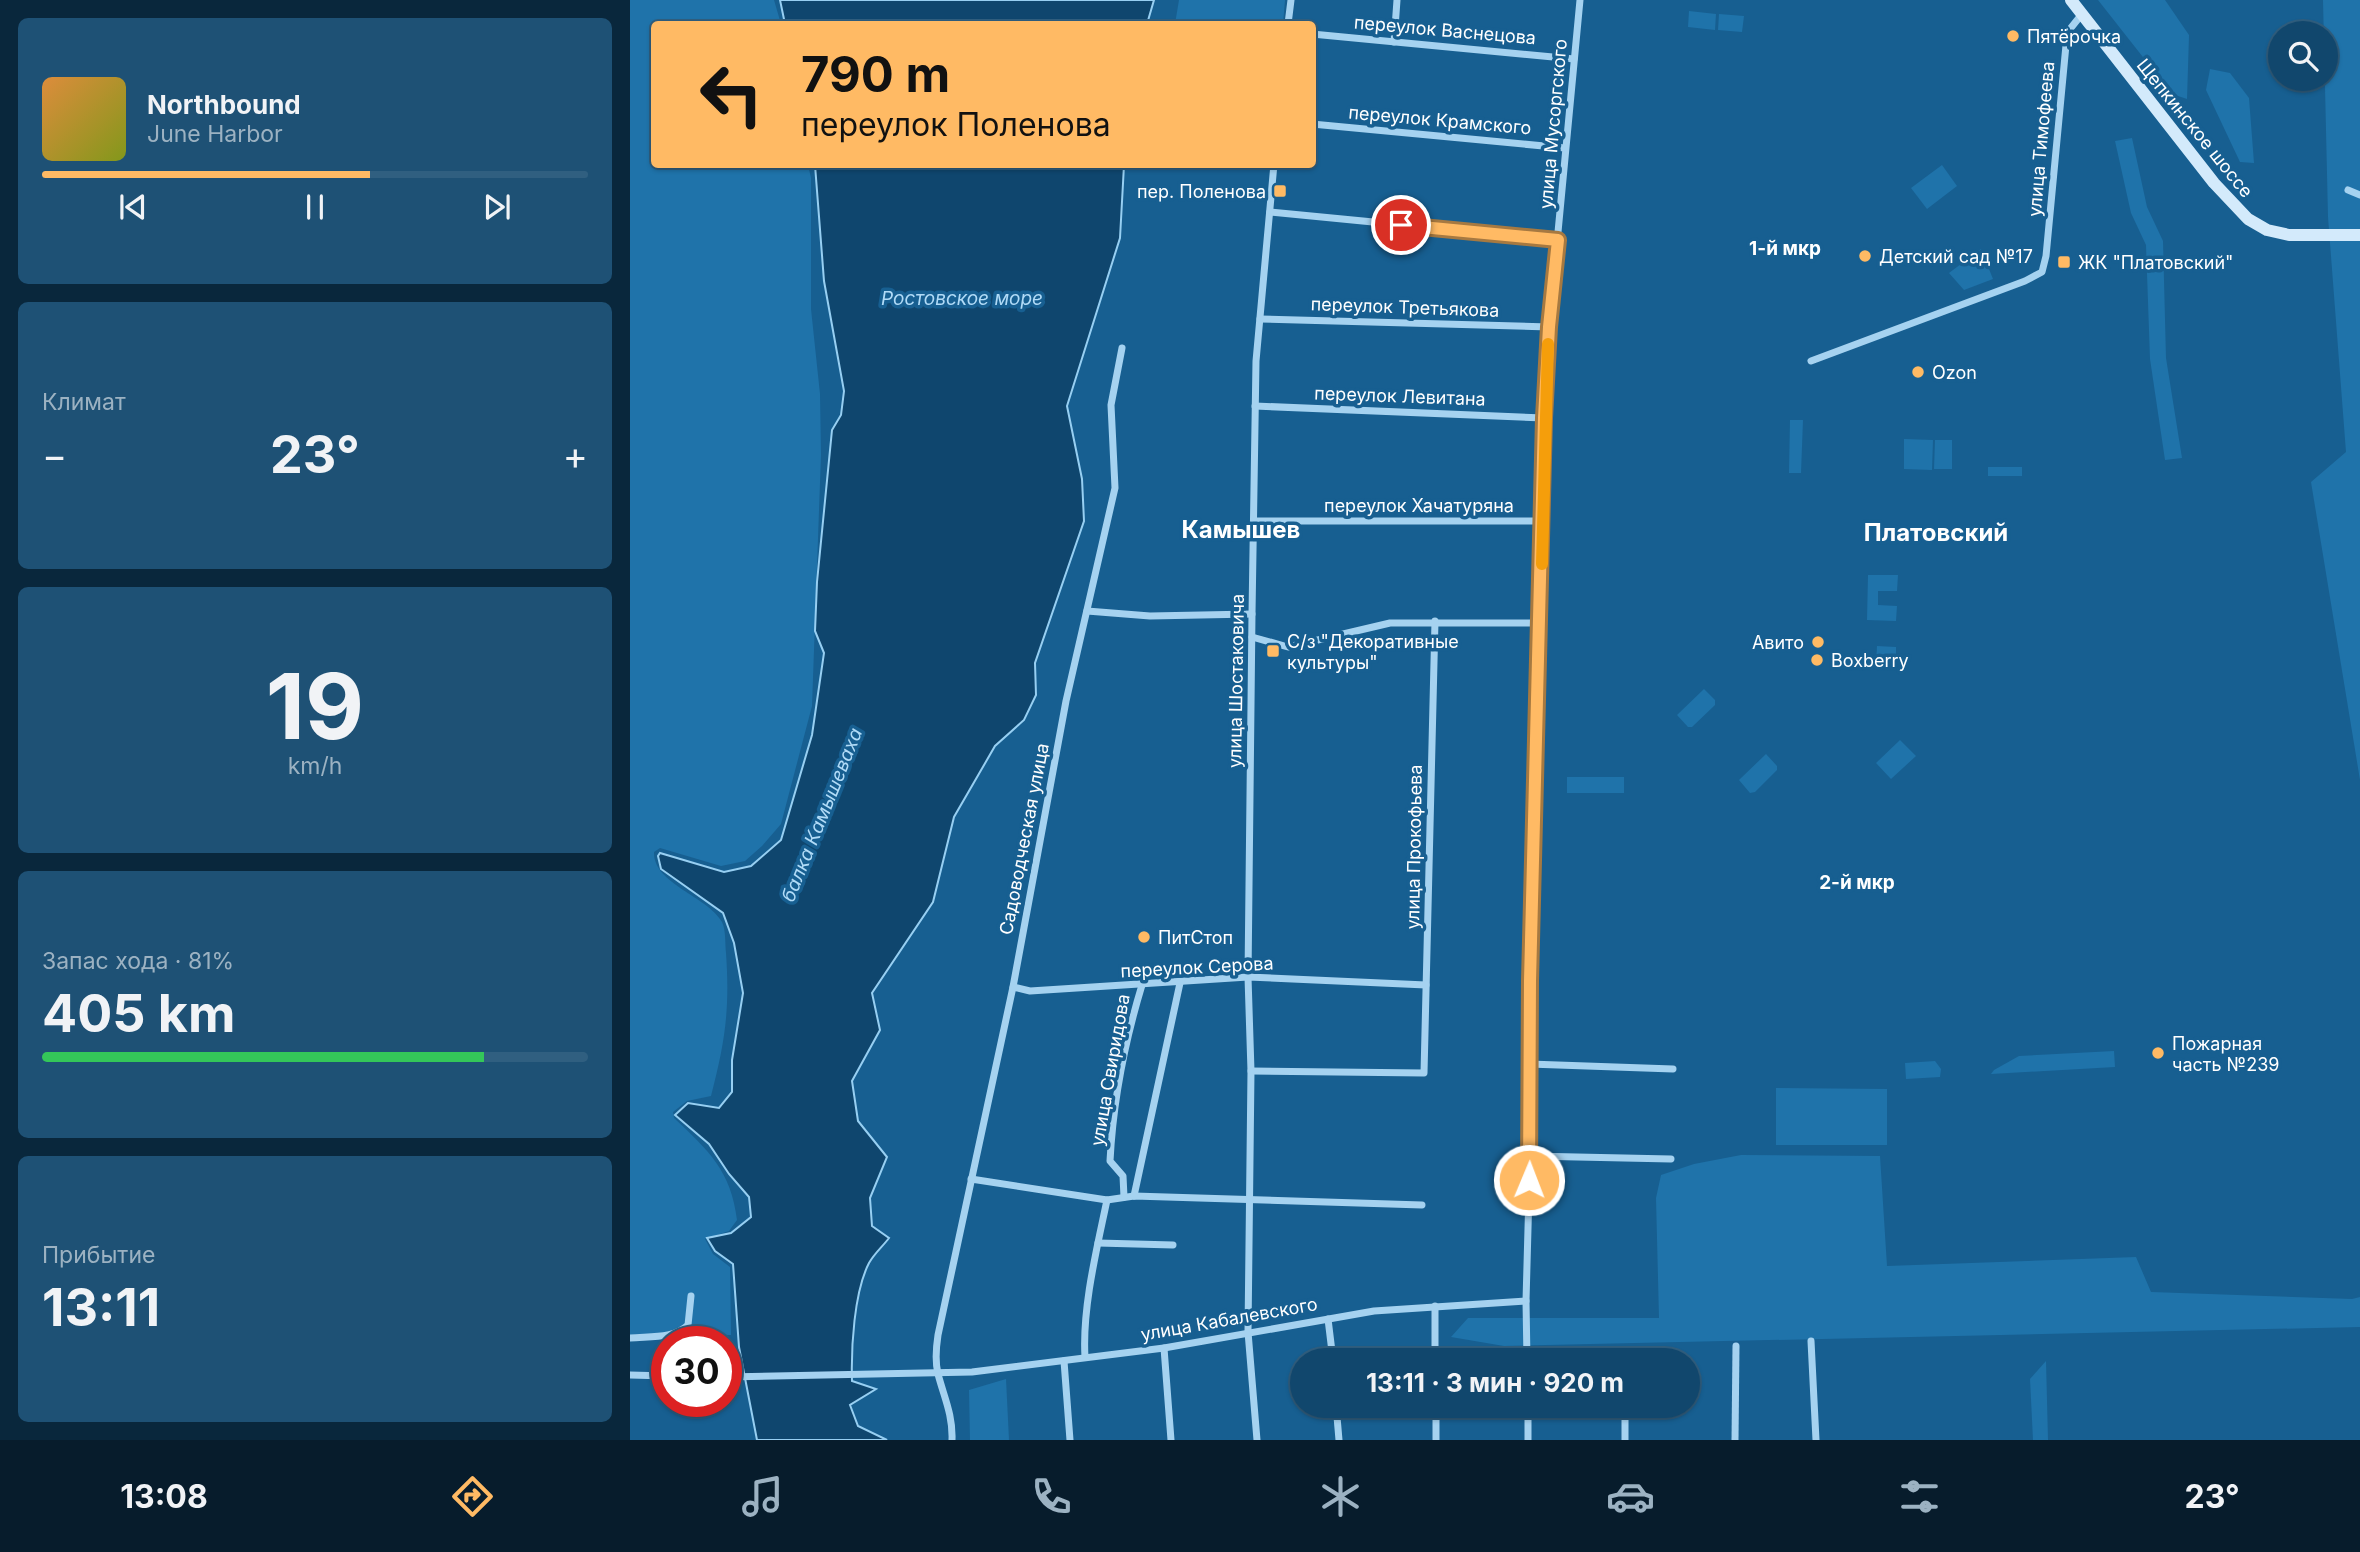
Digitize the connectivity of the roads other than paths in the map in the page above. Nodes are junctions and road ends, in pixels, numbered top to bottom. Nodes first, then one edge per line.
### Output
1 (1291, 0) edge
2 (1397, 0) edge
3 (1580, 0) edge
4 (2071, 0) edge
5 (2082, 14) junction
6 (1288, 21) edge
7 (1316, 34) edge
8 (1394, 41) junction
9 (1574, 59) junction
10 (1316, 124) edge
11 (1565, 148) junction
12 (1274, 168) edge
13 (2348, 190) dead end
14 (2360, 195) edge
15 (1270, 212) junction
16 (2360, 235) edge
17 (1558, 240) junction
18 (1260, 319) junction
19 (1549, 327) junction
20 (1122, 348) dead end
21 (1811, 361) dead end
22 (1255, 406) junction
23 (1544, 418) junction
24 (1254, 521) junction
25 (1543, 521) junction
26 (1087, 611) junction
27 (1252, 614) junction
28 (1435, 621) junction
29 (1540, 623) junction
30 (1252, 637) junction
31 (1248, 976) junction
32 (1181, 983) junction
33 (1142, 985) junction
34 (1426, 985) junction
35 (1013, 987) junction
36 (1529, 1064) junction
37 (1673, 1069) dead end
38 (1251, 1071) junction
39 (1530, 1156) junction
40 (1671, 1159) dead end
41 (971, 1179) junction
42 (1134, 1196) junction
43 (1124, 1197) junction
44 (1251, 1198) junction
45 (1107, 1200) junction
46 (1422, 1205) dead end
47 (1098, 1243) junction
48 (1173, 1245) dead end
49 (691, 1296) dead end
50 (1525, 1300) junction
51 (1435, 1307) junction
52 (1328, 1319) junction
53 (1248, 1332) junction
54 (630, 1338) edge
55 (1811, 1341) dead end
56 (1736, 1346) dead end
57 (1332, 1348) edge
58 (1435, 1348) edge
59 (1527, 1348) edge
60 (1165, 1352) junction
61 (1085, 1357) junction
62 (1065, 1366) junction
63 (938, 1373) junction
64 (630, 1375) edge
65 (651, 1376) edge
66 (742, 1377) edge
67 (1337, 1418) edge
68 (1436, 1418) edge
69 (1528, 1418) edge
70 (1625, 1418) edge
71 (952, 1440) edge
72 (1070, 1440) edge
73 (1171, 1440) edge
74 (1257, 1440) edge
75 (1339, 1440) edge
76 (1436, 1440) edge
77 (1528, 1440) edge
78 (1625, 1440) edge
79 (1735, 1440) edge
80 (1816, 1440) edge

1 - 6 street
2 - 8 street
3 - 9 street, улица Мусоргского
4 - 5 main road, Щепкинское шоссе
5 - 16 main road, Щепкинское шоссе
5 - 21 street, улица Тимофеева
7 - 8 street, переулок Васнецова
8 - 9 street, переулок Васнецова
9 - 11 street, улица Мусоргского
10 - 11 street, переулок Крамского
11 - 17 street, улица Мусоргского
12 - 15 street, улица Шостаковича
13 - 14 street
15 - 17 street
15 - 18 street, улица Шостаковича
17 - 19 street, улица Мусоргского
18 - 19 street, переулок Третьякова
18 - 22 street, улица Шостаковича
19 - 23 street, улица Мусоргского
20 - 26 street, Садоводческая улица
22 - 23 street, переулок Левитана
22 - 24 street, улица Шостаковича
23 - 25 street, улица Мусоргского
24 - 25 street, переулок Хачатуряна
24 - 27 street, улица Шостаковича
25 - 29 street, улица Мусоргского
26 - 27 street
26 - 35 street, Садоводческая улица
27 - 30 street, улица Шостаковича
28 - 29 street
28 - 30 street
28 - 34 street, улица Прокофьева
29 - 36 street, улица Мусоргского
30 - 31 street, улица Шостаковича
31 - 32 street, переулок Серова
31 - 34 street, переулок Серова
31 - 38 street, улица Шостаковича
32 - 33 street, переулок Серова
32 - 42 street
33 - 35 street, переулок Серова
33 - 43 street, улица Свиридова
34 - 38 street, улица Прокофьева
35 - 41 street, Садоводческая улица
36 - 37 street
36 - 39 street, улица Мусоргского
38 - 44 street, улица Шостаковича
39 - 40 street
39 - 50 street, улица Мусоргского
41 - 45 street
41 - 63 street, Садоводческая улица
42 - 43 street
42 - 44 street
43 - 45 street
44 - 46 street
44 - 53 street, улица Шостаковича
45 - 47 street
47 - 48 street
47 - 61 street
49 - 54 street
50 - 51 street, улица Кабалевского
50 - 59 street, улица Мусоргского
51 - 52 street, улица Кабалевского
51 - 58 street
52 - 53 street, улица Кабалевского
52 - 57 street
53 - 60 street, улица Кабалевского
53 - 74 street, улица Шостаковича
55 - 80 street
56 - 79 street
60 - 61 street, улица Кабалевского
60 - 73 street
61 - 62 street, улица Кабалевского
62 - 63 street, улица Кабалевского
62 - 72 street
63 - 66 street, улица Кабалевского
63 - 71 street, Садоводческая улица
64 - 65 street
67 - 75 street
68 - 76 street
69 - 77 street
70 - 78 street

